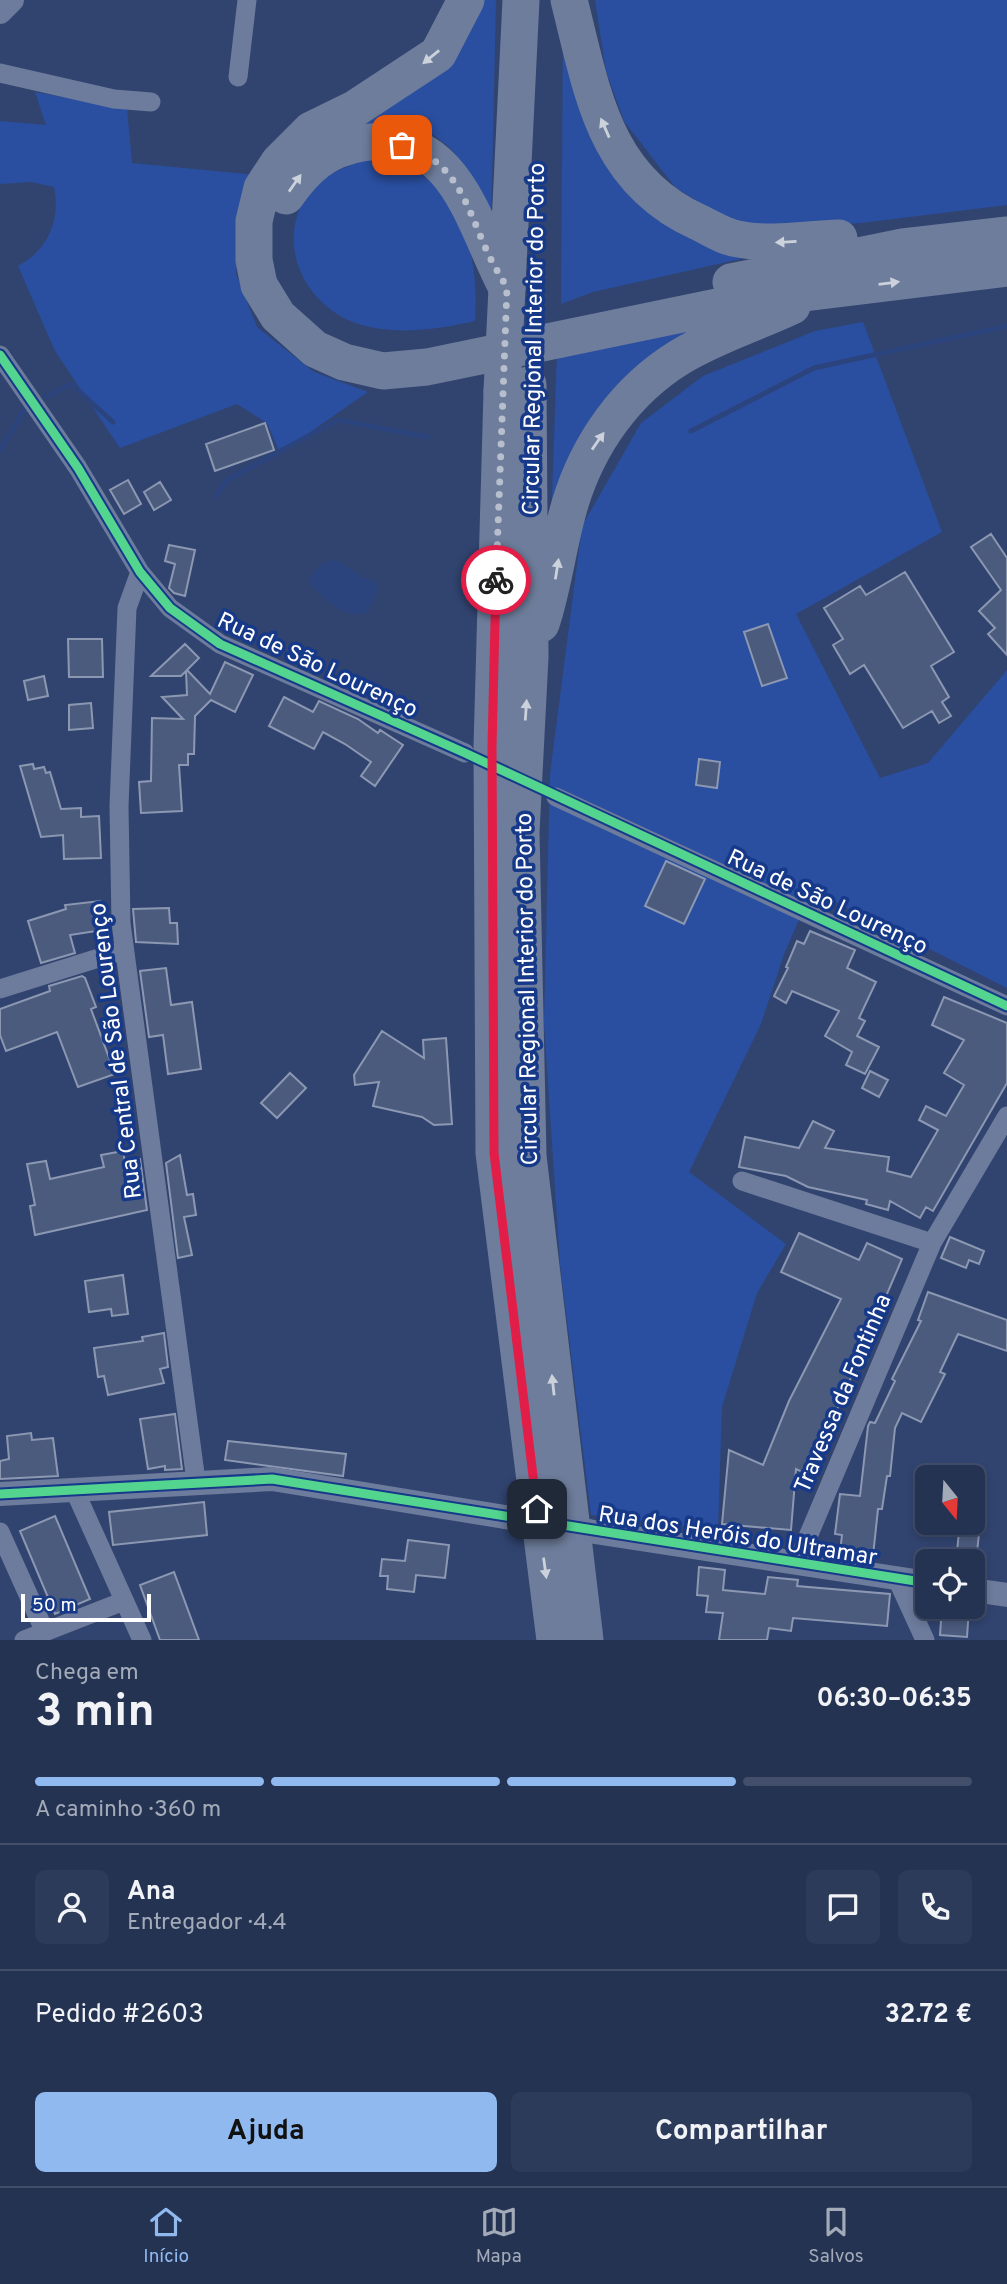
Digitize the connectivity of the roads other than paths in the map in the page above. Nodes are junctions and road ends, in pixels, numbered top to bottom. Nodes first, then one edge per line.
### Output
1 (12, 0) edge
2 (247, 0) edge
3 (466, 0) edge
4 (521, 0) edge
5 (543, 0) edge
6 (569, 0) edge
7 (0, 12) edge
8 (0, 73) edge
9 (238, 78) dead end
10 (151, 102) dead end
11 (1007, 235) edge
12 (903, 247) junction
13 (1007, 268) edge
14 (519, 285) junction
15 (822, 292) junction
16 (0, 355) edge
17 (515, 388) junction
18 (140, 572) junction
19 (530, 657) junction
20 (465, 753) dead end
21 (556, 797) dead end
22 (124, 950) junction
23 (0, 989) edge
24 (1007, 1006) edge
25 (1007, 1116) edge
26 (742, 1181) dead end
27 (932, 1244) junction
28 (196, 1481) junction
29 (74, 1489) junction
30 (0, 1494) edge
31 (0, 1532) edge
32 (800, 1564) junction
33 (897, 1579) junction
34 (915, 1581) edge
35 (985, 1592) edge
36 (1007, 1595) edge
37 (124, 1601) junction
38 (45, 1632) junction
39 (24, 1640) edge
40 (142, 1640) edge
41 (555, 1640) edge
42 (585, 1640) edge
43 (925, 1640) edge

1 - 7 street
2 - 9 street
3 -> 15 highway
4 - 14 highway, Circular Regional Interior do Porto
5 - 14 highway, Circular Regional Interior do Porto
12 -> 6 highway
8 - 10 street
11 - 12 highway
12 -> 14 highway
15 -> 13 highway
14 - 17 highway, Circular Regional Interior do Porto
19 -> 15 highway
16 - 18 street, Rua de São Lourenço
17 - 19 highway, Circular Regional Interior do Porto
17 -> 41 highway, Circular Regional Interior do Porto
18 - 20 street, Rua de São Lourenço
18 - 22 street, Rua Central de São Lourenço
42 -> 19 highway, Circular Regional Interior do Porto
21 - 24 street, Rua de São Lourenço
22 - 23 street
22 - 28 street, Rua Central de São Lourenço
25 - 27 street, Travessa da Fontinha
26 - 27 street
27 - 32 street, Travessa da Fontinha
28 - 29 street, Rua dos Heróis do Ultramar
28 - 32 street, Rua dos Heróis do Ultramar, bridge
29 - 30 street, Rua dos Heróis do Ultramar
29 - 37 street
31 - 38 street
32 - 33 street, Rua dos Heróis do Ultramar
33 - 34 street, Rua dos Heróis do Ultramar
33 - 43 street
35 - 36 street
37 - 38 street
37 - 40 street
38 - 39 street

